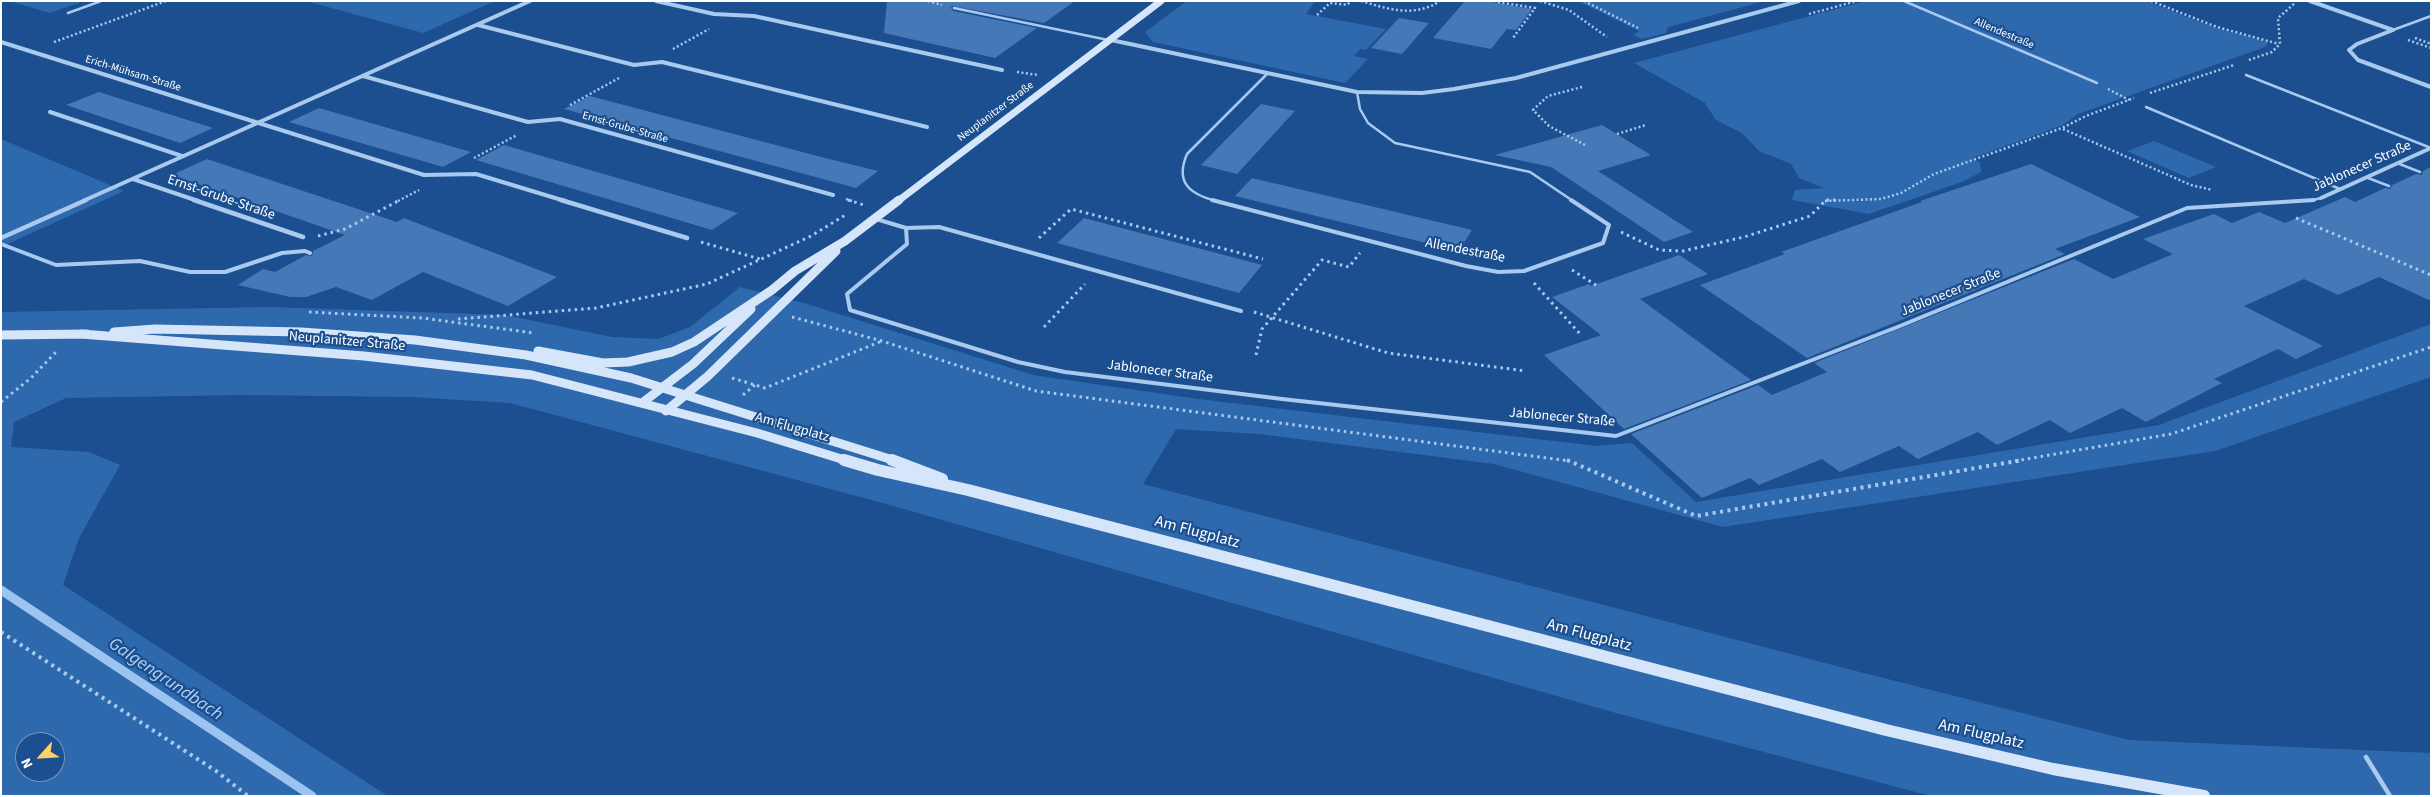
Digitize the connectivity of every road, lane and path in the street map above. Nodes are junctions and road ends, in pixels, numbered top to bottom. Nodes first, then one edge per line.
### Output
1 (101, 1) edge
2 (166, 1) edge
3 (530, 1) edge
4 (656, 1) edge
5 (1160, 1) edge
6 (1351, 1) edge
7 (1361, 1) edge
8 (1440, 1) edge
9 (1540, 1) edge
10 (1584, 1) edge
11 (1799, 1) edge
12 (1904, 1) edge
13 (2151, 1) edge
14 (2298, 1) edge
15 (2310, 1) edge
16 (1497, 2) edge
17 (954, 8) dead end
18 (68, 13) dead end
19 (1317, 15) dead end
20 (2431, 16) edge
21 (478, 25) junction
22 (2393, 30) junction
23 (1513, 38) dead end
24 (1661, 39) junction
25 (1111, 40) junction
26 (1, 42) edge
27 (2280, 44) junction
28 (1630, 48) junction
29 (30, 51) junction
30 (1002, 70) joint
31 (1267, 74) junction
32 (362, 76) junction
33 (2246, 76) dead end
34 (1031, 80) dead end
35 (2097, 83) joint
36 (1582, 87) dead end
37 (2431, 87) edge
38 (1357, 92) junction
39 (2148, 94) dead end
40 (2139, 97) dead end
41 (2130, 100) junction
42 (2146, 107) dead end
43 (50, 112) dead end
44 (259, 123) junction
45 (1646, 125) dead end
46 (927, 127) dead end
47 (1617, 134) dead end
48 (1586, 145) dead end
49 (2431, 148) edge
50 (182, 156) junction
51 (2397, 164) junction
52 (2420, 172) dead end
53 (2368, 178) junction
54 (133, 179) junction
55 (2389, 186) dead end
56 (2340, 189) junction
57 (833, 195) joint
58 (871, 198) dead end
59 (2321, 198) joint
60 (864, 204) junction
61 (856, 209) dead end
62 (848, 214) dead end
63 (875, 219) junction
64 (1609, 225) junction
65 (906, 228) junction
66 (1, 238) edge
67 (303, 238) dead end
68 (686, 238) joint
69 (845, 241) junction
70 (1368, 241) junction
71 (1, 244) edge
72 (1026, 251) junction
73 (310, 253) dead end
74 (761, 259) junction
75 (1263, 259) dead end
76 (1557, 259) junction
77 (1524, 271) junction
78 (1113, 275) junction
79 (1599, 287) dead end
80 (772, 290) junction
81 (1241, 312) dead end
82 (1272, 318) junction
83 (452, 320) dead end
84 (1044, 327) dead end
85 (301, 332) junction
86 (67, 334) junction
87 (81, 334) junction
88 (1, 335) edge
89 (1582, 335) dead end
90 (1256, 355) dead end
91 (1526, 371) dead end
92 (662, 389) junction
93 (609, 394) joint
94 (684, 396) junction
95 (1, 402) edge
96 (642, 403) junction
97 (666, 411) junction
98 (968, 490) junction
99 (1, 632) edge
100 (2366, 757) dead end
101 (248, 796) edge
102 (2204, 796) edge
103 (2390, 796) edge

1 - 18 lane
2 - 29 path
3 - 21 street, Ernst-Grube-Straße
4 - 30 street
5 - 25 main road, Neuplanitzer Straße
6 - 19 path
7 - 8 path
9 - 28 path
10 - 24 path
11 - 24 street
12 - 35 lane, Allendestraße
13 - 27 path
14 - 27 path
15 - 22 street
16 - 23 path
17 - 25 lane
20 - 22 lane
21 - 32 street, Ernst-Grube-Straße
21 - 46 street
22 - 37 street
24 - 28 street
25 - 31 street
25 - 63 main road, Neuplanitzer Straße
26 - 29 street, Erich-Mühsam-Straße
27 - 39 path
28 - 38 street
29 - 44 street, Erich-Mühsam-Straße
30 - 34 path
31 - 38 street
31 - 70 lane, Allendestraße
32 - 44 street, Ernst-Grube-Straße
32 - 57 street, Ernst-Grube-Straße
33 - 49 lane
35 - 41 path
36 - 48 path
38 - 64 lane
40 - 41 path
41 - 64 path
42 - 56 lane
43 - 50 street, Ernst-Grube-Straße
44 - 50 street, Ernst-Grube-Straße
44 - 68 street
45 - 47 path
49 - 51 street, Jablonecer Straße
50 - 54 street, Ernst-Grube-Straße
51 - 52 lane
51 - 53 street, Jablonecer Straße
53 - 55 lane
53 - 56 street, Jablonecer Straße
54 - 66 street, Ernst-Grube-Straße
54 - 67 street, Ernst-Grube-Straße
56 - 59 street, Jablonecer Straße
57 - 60 path
58 - 60 path
59 - 65 lane, Jablonecer Straße
60 - 61 path
60 - 63 path
62 - 74 path
63 - 65 lane
63 - 69 main road, Neuplanitzer Straße
64 - 76 lane, Allendestraße
65 - 72 lane
68 - 74 path
69 - 80 main road, Neuplanitzer Straße
69 - 94 main road, Neuplanitzer Straße
70 - 77 lane, Allendestraße
70 - 82 path
71 - 73 lane
72 - 75 path
72 - 78 lane
74 - 83 path
76 - 77 lane, Allendestraße
76 - 79 path
77 - 89 path
78 - 81 lane
78 - 84 path
80 - 85 main road, Neuplanitzer Straße
80 - 92 main road, Neuplanitzer Straße
82 - 90 path
82 - 91 path
85 - 87 main road, Neuplanitzer Straße
85 - 92 main road, Neuplanitzer Straße
86 - 87 main road, Neuplanitzer Straße
86 - 88 main road, Neuplanitzer Straße
86 - 95 path
87 - 93 main road, Neuplanitzer Straße
92 - 94 main road, Neuplanitzer Straße
92 - 96 main road, Neuplanitzer Straße
93 - 96 main road, Am Flugplatz
94 - 97 main road, Neuplanitzer Straße
94 - 98 main road, Am Flugplatz
96 - 97 main road, Am Flugplatz
97 - 98 main road, Am Flugplatz
98 - 102 main road, Am Flugplatz
99 - 101 path
100 - 103 lane

